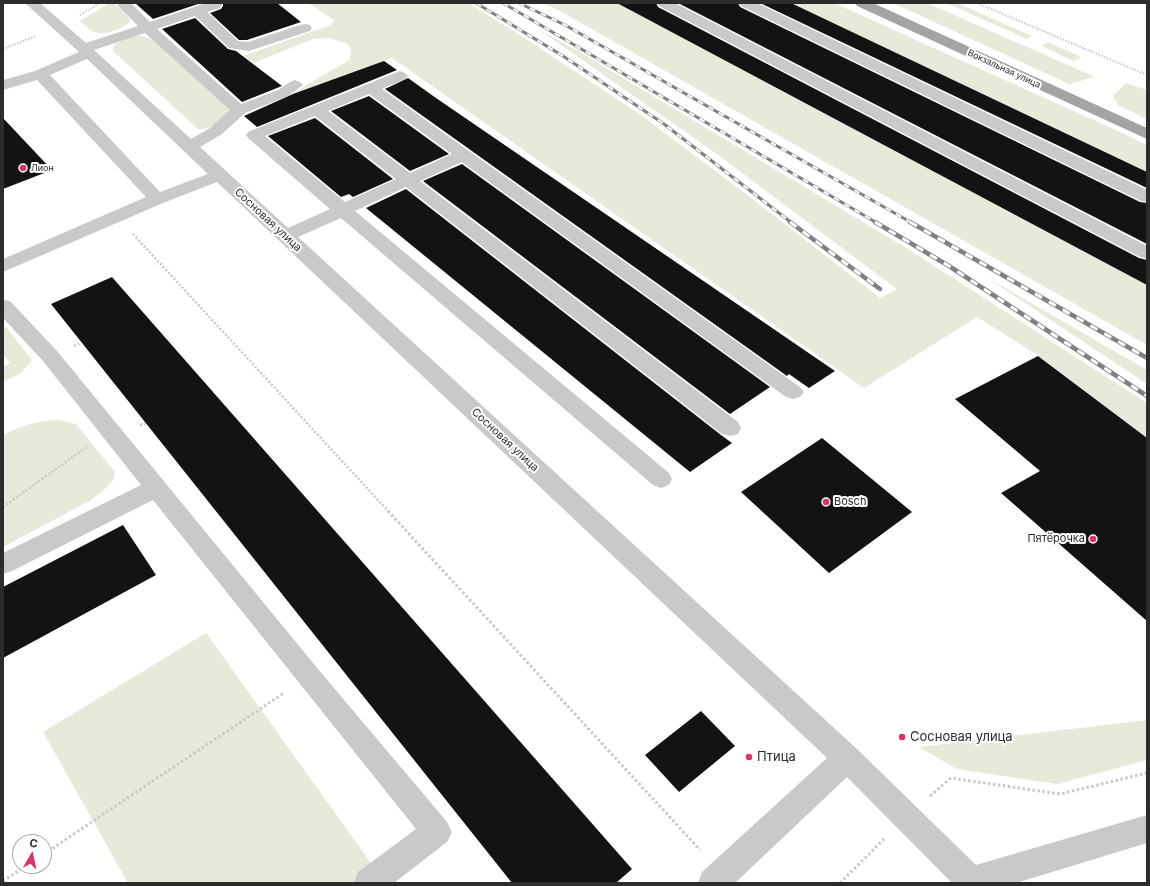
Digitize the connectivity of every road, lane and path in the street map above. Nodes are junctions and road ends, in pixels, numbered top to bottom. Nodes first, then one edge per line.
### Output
1 (32, 3) edge
2 (213, 3) edge
3 (664, 3) edge
4 (746, 3) edge
5 (862, 3) edge
6 (978, 3) edge
7 (125, 4) dead end
8 (197, 11) junction
9 (146, 26) junction
10 (61, 27) junction
11 (305, 28) dead end
12 (3, 49) edge
13 (86, 50) junction
14 (40, 74) junction
15 (1147, 75) edge
16 (400, 76) dead end
17 (295, 84) dead end
18 (3, 85) edge
19 (371, 88) junction
20 (239, 110) junction
21 (317, 110) junction
22 (1147, 134) edge
23 (189, 146) junction
24 (464, 155) junction
25 (220, 175) junction
26 (408, 180) junction
27 (1147, 197) edge
28 (157, 199) junction
29 (342, 210) junction
30 (116, 216) junction
31 (285, 236) junction
32 (1147, 253) edge
33 (3, 266) edge
34 (3, 306) edge
35 (793, 392) dead end
36 (730, 428) dead end
37 (109, 430) junction
38 (661, 478) dead end
39 (155, 488) junction
40 (3, 507) edge
41 (3, 564) edge
42 (309, 676) junction
43 (847, 758) junction
44 (1147, 773) edge
45 (907, 817) junction
46 (1147, 830) edge
47 (52, 849) edge
48 (14, 874) edge
49 (718, 878) edge
50 (3, 881) edge
51 (973, 882) edge
52 (369, 883) edge
53 (840, 883) edge

1 - 10 street, Сосновая улица
2 - 8 street
3 - 32 street
4 - 27 street
5 - 22 main road, Вокзальная улица
6 - 15 path
7 - 9 street
8 - 9 street
8 - 11 street
9 - 13 street
9 - 20 street
10 - 12 path
10 - 13 street, Сосновая улица
13 - 14 street
13 - 23 street, Сосновая улица
14 - 18 street
14 - 28 street
16 - 19 street
17 - 20 street
19 - 21 street
19 - 24 street
20 - 23 street
21 - 26 street
21 - 29 street
23 - 25 street, Сосновая улица
24 - 26 street
24 - 35 street
25 - 28 street
25 - 31 street, Сосновая улица
26 - 29 street
26 - 36 street
28 - 30 street
29 - 31 street
29 - 38 street
30 - 33 street
30 - 49 path
31 - 43 street, Сосновая улица
34 - 37 street
37 - 39 street
37 - 40 path
39 - 41 street
39 - 42 street
42 - 47 path
42 - 52 street
43 - 45 street, Сосновая улица
43 - 49 street
44 - 45 path
45 - 51 street, Сосновая улица
45 - 53 path
46 - 51 street
48 - 50 path

